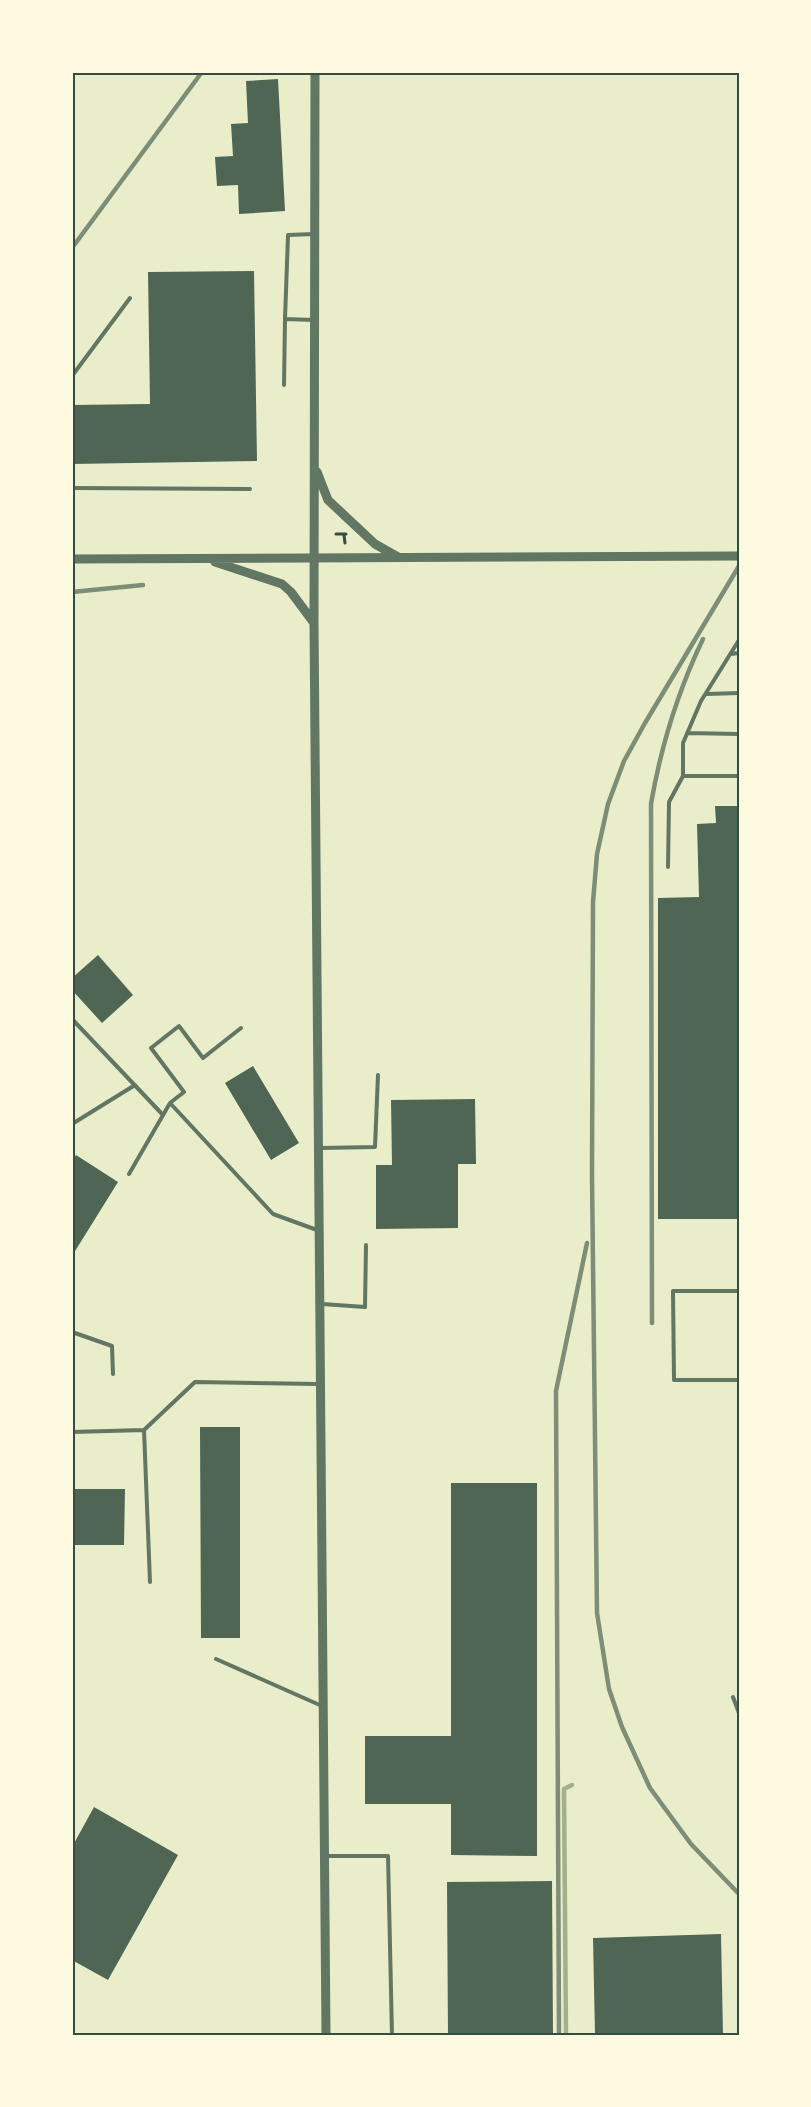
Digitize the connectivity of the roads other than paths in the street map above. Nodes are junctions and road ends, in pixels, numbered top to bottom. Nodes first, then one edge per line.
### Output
1 (315, 72) edge
2 (315, 234) junction
3 (130, 298) dead end
4 (285, 319) junction
5 (314, 320) junction
6 (72, 376) edge
7 (284, 385) dead end
8 (314, 452) junction
9 (72, 488) edge
10 (250, 489) dead end
11 (739, 556) edge
12 (192, 558) junction
13 (313, 558) junction
14 (400, 558) junction
15 (72, 559) edge
16 (314, 623) junction
17 (739, 640) edge
18 (739, 653) edge
19 (730, 654) junction
20 (739, 693) edge
21 (706, 694) junction
22 (687, 733) junction
23 (739, 734) edge
24 (683, 776) junction
25 (739, 776) edge
26 (668, 867) dead end
27 (72, 1020) edge
28 (241, 1028) dead end
29 (378, 1075) dead end
30 (135, 1085) junction
31 (170, 1103) junction
32 (163, 1114) junction
33 (72, 1124) edge
34 (320, 1148) junction
35 (129, 1174) dead end
36 (320, 1231) junction
37 (366, 1245) dead end
38 (739, 1291) edge
39 (321, 1304) junction
40 (72, 1335) edge
41 (113, 1374) dead end
42 (739, 1380) edge
43 (322, 1384) junction
44 (144, 1430) junction
45 (72, 1432) edge
46 (150, 1582) dead end
47 (216, 1659) dead end
48 (733, 1697) dead end
49 (325, 1708) junction
50 (739, 1713) edge
51 (326, 1857) junction
52 (326, 2035) edge
53 (392, 2035) edge

1 - 2 street
2 - 4 lane
2 - 5 street
3 - 6 lane
4 - 5 lane
4 - 7 lane
5 - 8 street
8 - 13 street
8 - 14 street
9 - 10 lane
11 - 14 street
12 - 13 street
12 - 15 street
12 - 16 street
13 - 14 street
13 - 16 street
16 - 34 street
17 - 19 lane
18 - 19 lane
19 - 21 lane
20 - 21 lane
21 - 22 lane
22 - 23 lane
22 - 24 lane
24 - 25 lane
24 - 26 lane
27 - 30 lane
28 - 31 lane
29 - 34 lane
30 - 32 lane
30 - 33 lane
31 - 32 lane
31 - 36 lane
32 - 35 lane
34 - 36 street
36 - 39 street
37 - 39 lane
38 - 42 lane
39 - 43 street
40 - 41 lane
43 - 44 lane
43 - 49 street
44 - 45 lane
44 - 46 lane
47 - 49 lane
48 - 50 lane
49 - 51 street
51 - 52 street
51 - 53 lane

